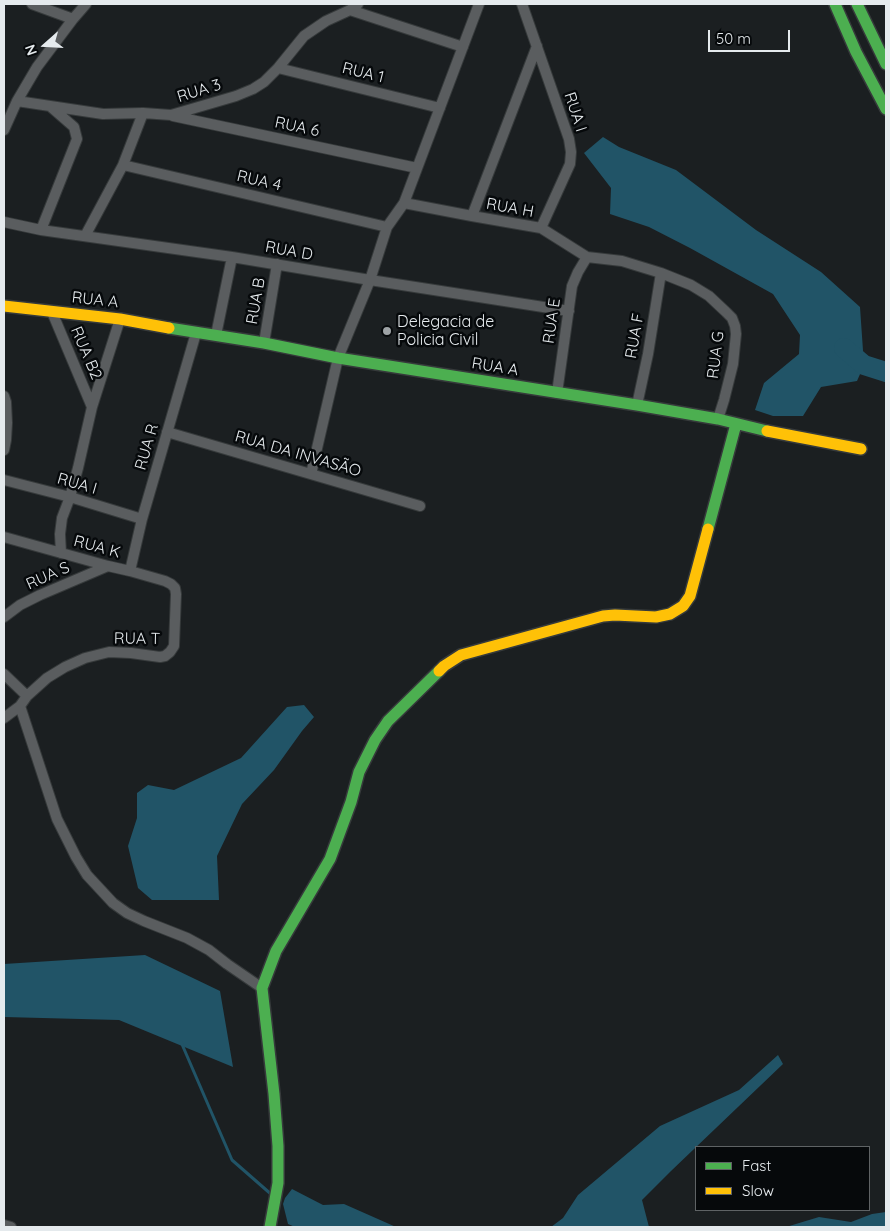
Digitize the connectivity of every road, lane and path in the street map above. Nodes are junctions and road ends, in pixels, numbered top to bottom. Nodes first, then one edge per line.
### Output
1 (32, 4) edge
2 (86, 4) edge
3 (479, 4) edge
4 (522, 4) edge
5 (834, 4) edge
6 (857, 4) edge
7 (354, 7) edge
8 (73, 19) junction
9 (537, 46) junction
10 (463, 48) junction
11 (886, 64) edge
12 (278, 68) junction
13 (17, 101) junction
14 (50, 106) junction
15 (440, 108) junction
16 (886, 109) edge
17 (143, 113) junction
18 (171, 115) junction
19 (4, 130) edge
20 (123, 165) junction
21 (417, 168) junction
22 (404, 203) junction
23 (472, 216) junction
24 (4, 222) edge
25 (388, 227) junction
26 (541, 228) junction
27 (41, 230) junction
28 (85, 236) junction
29 (232, 256) junction
30 (587, 257) junction
31 (277, 264) junction
32 (661, 273) junction
33 (370, 280) junction
34 (4, 306) edge
35 (569, 311) junction
36 (52, 312) junction
37 (120, 319) junction
38 (196, 333) junction
39 (216, 335) junction
40 (264, 343) junction
41 (338, 358) junction
42 (557, 393) junction
43 (4, 396) edge
44 (637, 405) junction
45 (92, 407) junction
46 (718, 419) junction
47 (736, 424) junction
48 (167, 432) junction
49 (861, 449) dead end
50 (4, 450) edge
51 (310, 474) junction
52 (4, 480) edge
53 (70, 497) junction
54 (420, 506) dead end
55 (142, 519) junction
56 (4, 537) edge
57 (61, 553) junction
58 (108, 566) junction
59 (130, 571) junction
60 (176, 594) joint
61 (4, 617) edge
62 (4, 674) edge
63 (27, 696) junction
64 (20, 706) junction
65 (4, 718) edge
66 (262, 988) junction
67 (271, 1222) edge
68 (4, 1225) edge
69 (11, 1227) edge

1 - 8 street
2 - 8 street
3 - 10 street
4 - 9 street, RUA I
5 - 16 main road
6 - 11 main road
7 - 10 street
7 - 12 street, RUA 3
8 - 13 street
9 - 23 street
9 - 26 street, RUA I
10 - 15 street
12 - 15 street, RUA 1
12 - 18 street, RUA 3
13 - 14 street, RUA 3
13 - 19 street
14 - 17 street, RUA 3
14 - 27 street
15 - 21 street
17 - 18 street, RUA 3
17 - 20 street
18 - 21 street, RUA 6
20 - 25 street, RUA 4
20 - 28 street
21 - 22 street
22 - 23 street, RUA H
22 - 25 street
23 - 26 street, RUA H
24 - 27 street, RUA D
25 - 33 street
26 - 30 street, RUA H
27 - 28 street, RUA D
28 - 29 street, RUA D
29 - 31 street, RUA D
29 - 39 street
30 - 32 street, RUA H
30 - 35 street, RUA E
31 - 33 street, RUA D
31 - 40 street, RUA B
32 - 44 street, RUA F
32 - 46 street, RUA G
33 - 35 street, RUA D
33 - 41 street
34 - 36 main road, RUA A
35 - 42 street, RUA E
36 - 37 main road, RUA A
36 - 45 street, RUA B2
37 - 38 main road, RUA A
37 - 45 street, RUA B2
38 - 39 main road, RUA A
38 - 48 street, RUA R
39 - 40 main road, RUA A
40 - 41 main road, RUA A
41 - 42 main road, RUA A
41 - 51 street
42 - 44 main road, RUA A
43 - 50 street
44 - 46 main road, RUA A
45 - 53 street, RUA B2
46 - 47 main road, RUA A
47 - 49 main road, RUA A
47 - 66 main road
48 - 51 street, RUA DA INVASÃO
48 - 55 street, RUA R
51 - 54 street, RUA DA INVASÃO
52 - 53 street, RUA I
53 - 55 street, RUA I
53 - 57 street, RUA B2
55 - 59 street, RUA R
56 - 57 street, RUA K
57 - 58 street, RUA K
58 - 59 street, RUA K
58 - 61 street, RUA S
59 - 60 street, RUA K
60 - 63 street, RUA T
62 - 63 street
63 - 64 street, RUA T
64 - 65 street, RUA T
64 - 66 street
66 - 67 main road
68 - 69 street

